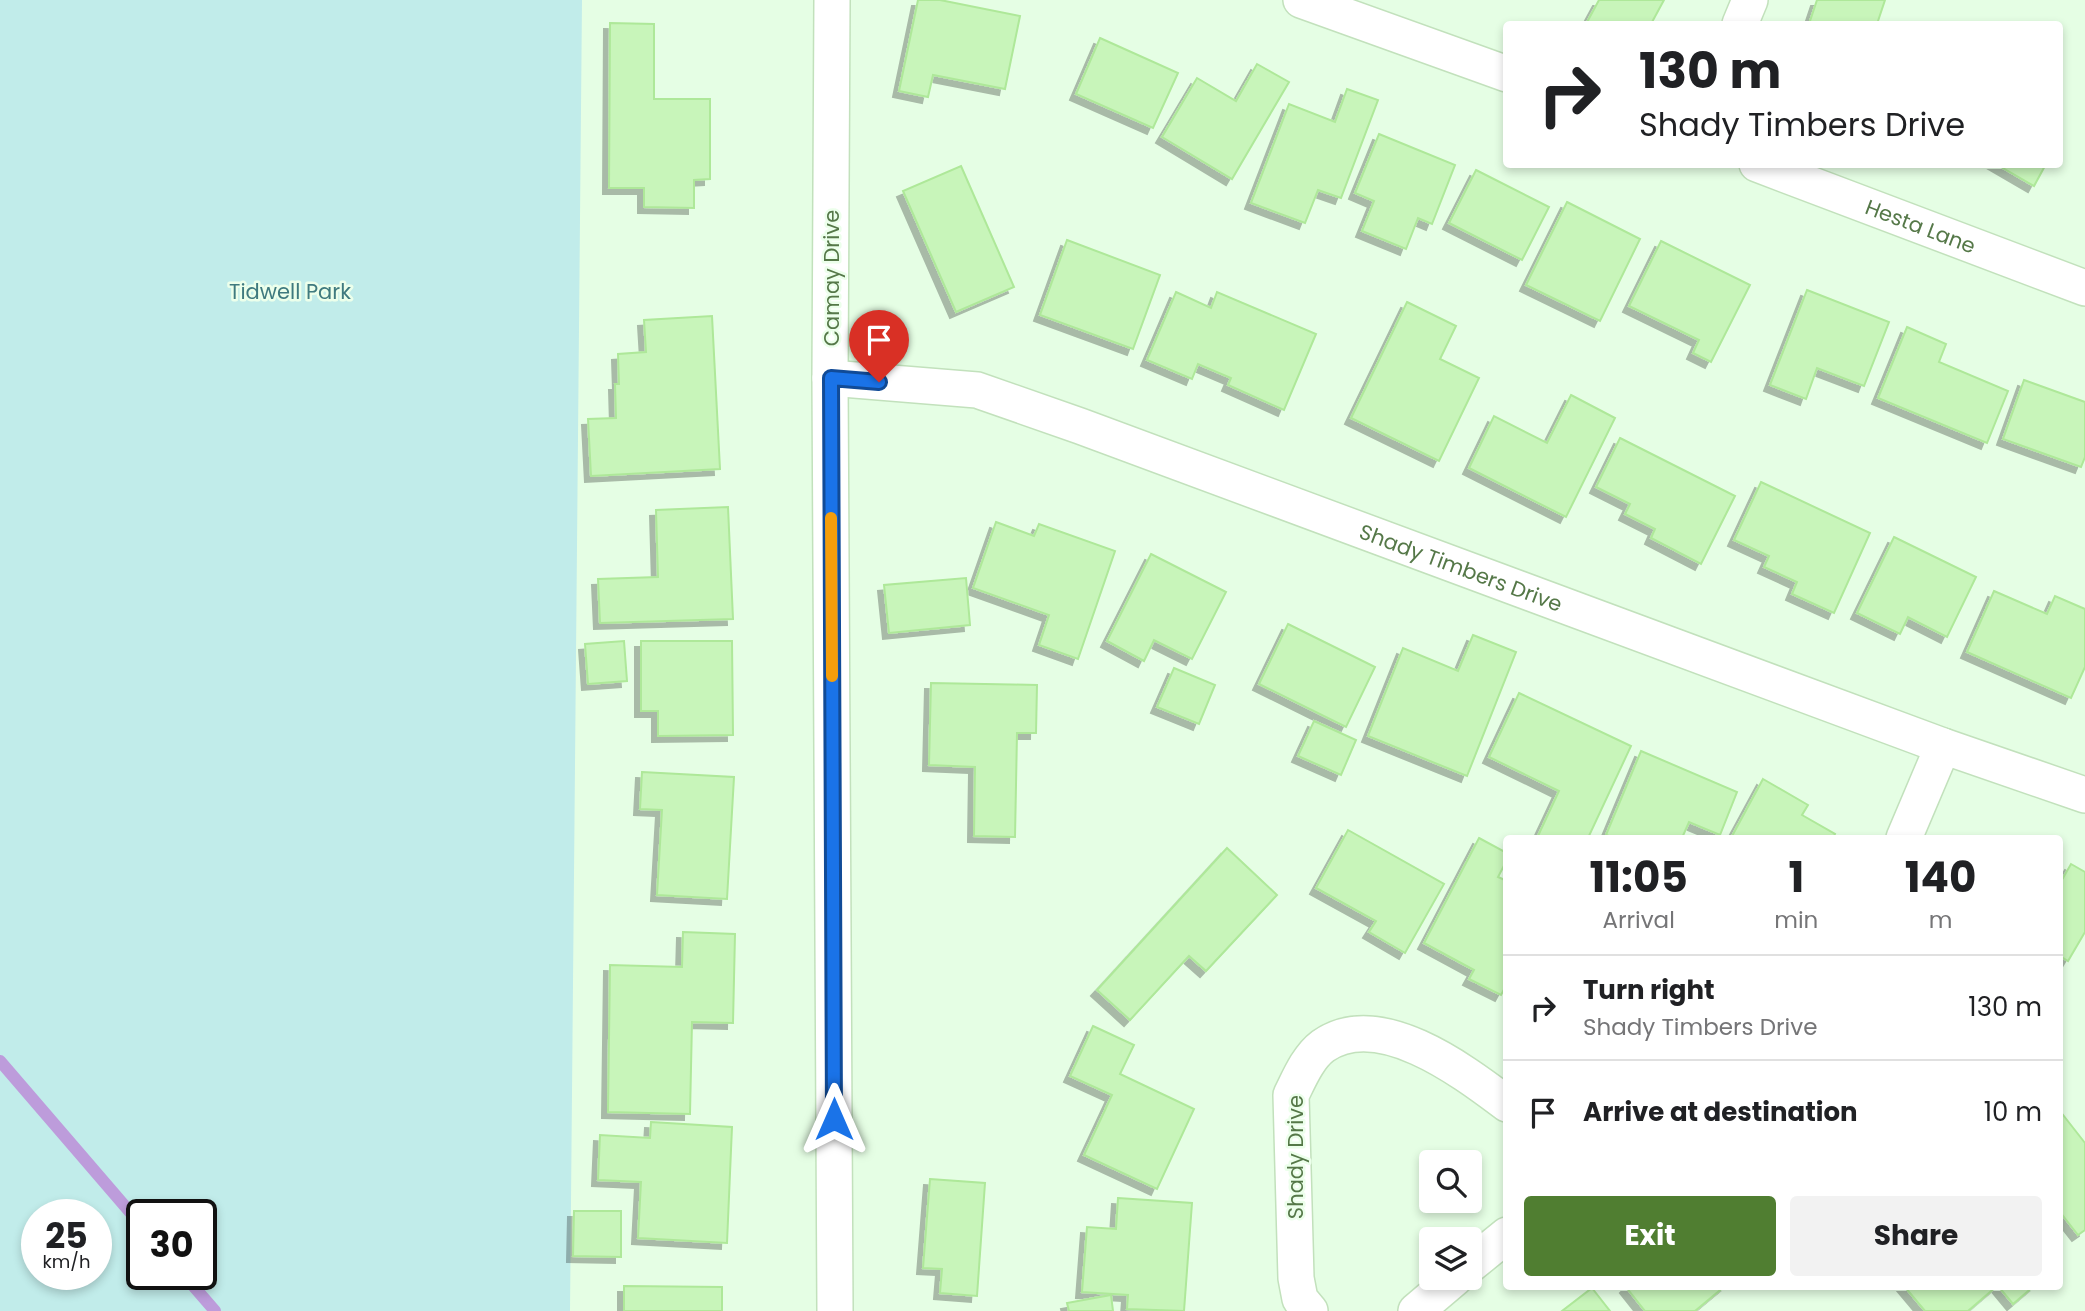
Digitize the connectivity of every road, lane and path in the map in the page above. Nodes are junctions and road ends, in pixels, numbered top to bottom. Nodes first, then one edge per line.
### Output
1 (832, 0) edge
2 (1301, 0) edge
3 (1750, 0) edge
4 (1741, 21) edge
5 (1503, 73) edge
6 (1767, 168) edge
7 (2085, 288) edge
8 (831, 378) junction
9 (1943, 746) junction
10 (2085, 795) edge
11 (1905, 835) edge
12 (1503, 1101) edge
13 (1503, 1237) edge
14 (1482, 1255) edge
15 (1441, 1290) edge
16 (835, 1311) edge
17 (1310, 1311) edge
18 (1416, 1311) edge

1 - 8 street, Camay Drive
2 - 5 street
3 - 4 street
6 - 7 street, Hesta Lane
8 - 9 street, Shady Timbers Drive
8 - 16 street, Camay Drive
9 - 10 street, Shady Timbers Drive
9 - 11 street
12 - 17 street, Shady Drive
13 - 14 street
15 - 18 street

